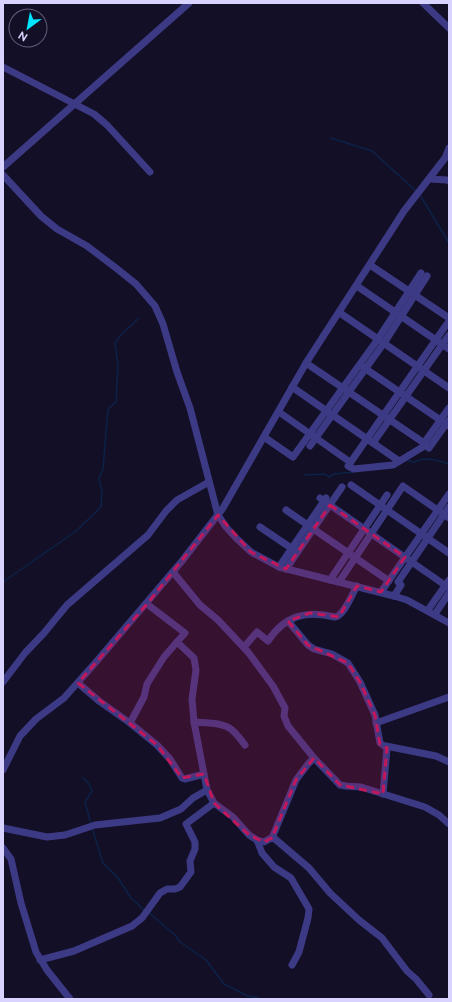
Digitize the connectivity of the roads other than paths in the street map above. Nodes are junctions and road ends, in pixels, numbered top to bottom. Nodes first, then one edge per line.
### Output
1 (190, 3) edge
2 (423, 3) edge
3 (447, 25) edge
4 (3, 67) edge
5 (74, 104) junction
6 (449, 148) edge
7 (3, 167) edge
8 (150, 172) dead end
9 (3, 175) edge
10 (430, 179) junction
11 (449, 181) edge
12 (370, 265) junction
13 (424, 274) dead end
14 (357, 286) junction
15 (412, 293) junction
16 (340, 313) junction
17 (398, 315) junction
18 (449, 318) edge
19 (449, 321) edge
20 (449, 335) edge
21 (378, 339) junction
22 (384, 343) junction
23 (439, 343) junction
24 (449, 350) edge
25 (306, 363) junction
26 (363, 367) junction
27 (421, 369) junction
28 (292, 387) junction
29 (449, 388) edge
30 (346, 390) junction
31 (403, 394) junction
32 (449, 408) edge
33 (279, 412) junction
34 (330, 413) junction
35 (387, 417) junction
36 (446, 422) edge
37 (313, 436) junction
38 (264, 437) junction
39 (370, 441) junction
40 (425, 444) junction
41 (310, 446) dead end
42 (399, 460) junction
43 (350, 462) junction
44 (209, 482) junction
45 (351, 485) dead end
46 (342, 486) dead end
47 (449, 494) edge
48 (387, 495) dead end
49 (325, 500) junction
50 (380, 505) junction
51 (449, 507) edge
52 (286, 510) dead end
53 (387, 510) junction
54 (218, 514) junction
55 (444, 514) edge
56 (260, 527) dead end
57 (310, 527) junction
58 (364, 529) junction
59 (371, 534) junction
60 (424, 536) junction
61 (294, 550) junction
62 (348, 553) junction
63 (449, 553) edge
64 (405, 557) junction
65 (355, 558) junction
66 (412, 562) junction
67 (279, 566) junction
68 (286, 569) junction
69 (173, 572) junction
70 (330, 580) junction
71 (389, 581) junction
72 (339, 582) junction
73 (448, 584) edge
74 (357, 586) junction
75 (381, 592) junction
76 (449, 593) edge
77 (394, 596) junction
78 (147, 604) junction
79 (428, 610) junction
80 (435, 614) junction
81 (288, 621) junction
82 (449, 623) edge
83 (177, 642) junction
84 (244, 647) junction
85 (3, 682) edge
86 (78, 683) junction
87 (449, 697) edge
88 (194, 722) junction
89 (130, 723) junction
90 (376, 723) junction
91 (245, 745) dead end
92 (386, 746) junction
93 (314, 758) junction
94 (449, 762) edge
95 (3, 770) edge
96 (204, 774) junction
97 (207, 790) junction
98 (383, 794) junction
99 (214, 803) junction
100 (449, 824) edge
101 (3, 828) edge
102 (272, 838) junction
103 (257, 840) junction
104 (3, 848) edge
105 (40, 960) junction
106 (292, 965) dead end
107 (430, 995) dead end
108 (70, 999) edge

1 - 5 street
2 - 3 street
4 - 5 street
5 - 7 street
5 - 8 street
6 - 10 street
9 - 44 street
10 - 11 street
10 - 12 street
12 - 14 street
12 - 15 street
13 - 15 street
14 - 16 street
14 - 17 street
15 - 17 street
15 - 18 street
16 - 21 street
16 - 25 street
17 - 21 street
17 - 22 street
17 - 23 street
19 - 23 street
20 - 23 street
21 - 22 street
21 - 26 street
22 - 26 street
22 - 27 street
23 - 24 street
23 - 27 street
25 - 28 street
25 - 30 street
26 - 30 street
26 - 31 street
27 - 29 street
27 - 31 street
28 - 33 street
28 - 34 street
30 - 34 street
30 - 35 street
31 - 35 street
31 - 36 street
32 - 36 street
33 - 37 street
33 - 38 street
34 - 37 street
34 - 39 street
35 - 39 street
35 - 40 street
36 - 40 street
37 - 38 street
37 - 41 street
37 - 43 street
38 - 54 street
39 - 42 street
39 - 43 street
40 - 42 street
42 - 43 street
44 - 54 street
44 - 85 street
45 - 50 street
46 - 49 street
47 - 55 street
48 - 50 street
49 - 57 street
49 - 58 street
50 - 53 street
50 - 58 street
51 - 55 street
52 - 57 street
53 - 55 street
53 - 59 street
53 - 60 street
54 - 67 street
54 - 69 street
55 - 60 street
56 - 61 street
57 - 61 street
57 - 62 street
58 - 59 street
58 - 62 street
59 - 64 street
59 - 65 street
60 - 63 street
60 - 64 street
60 - 66 street
61 - 67 street
61 - 68 street
62 - 65 street
62 - 70 street
64 - 66 street
64 - 71 street
65 - 71 street
65 - 72 street
66 - 73 street
66 - 77 street
67 - 68 street
68 - 70 street
69 - 78 street
69 - 84 street
70 - 72 street
71 - 75 street
72 - 74 street
73 - 79 street
74 - 75 street
74 - 81 street
75 - 77 street
76 - 80 street
77 - 79 street
78 - 83 street
78 - 86 street
79 - 80 street
80 - 82 street
81 - 84 street
81 - 90 street
83 - 88 street
83 - 89 street
84 - 93 street
86 - 89 street
86 - 95 street
87 - 90 street
88 - 91 street
88 - 96 street
89 - 96 street
90 - 92 street
92 - 94 street
92 - 98 street
93 - 98 street
93 - 102 street
96 - 97 street
97 - 99 street
97 - 101 street
98 - 100 street
99 - 103 street
99 - 105 street
102 - 103 street
102 - 107 street
103 - 106 street
104 - 105 street
105 - 108 street

